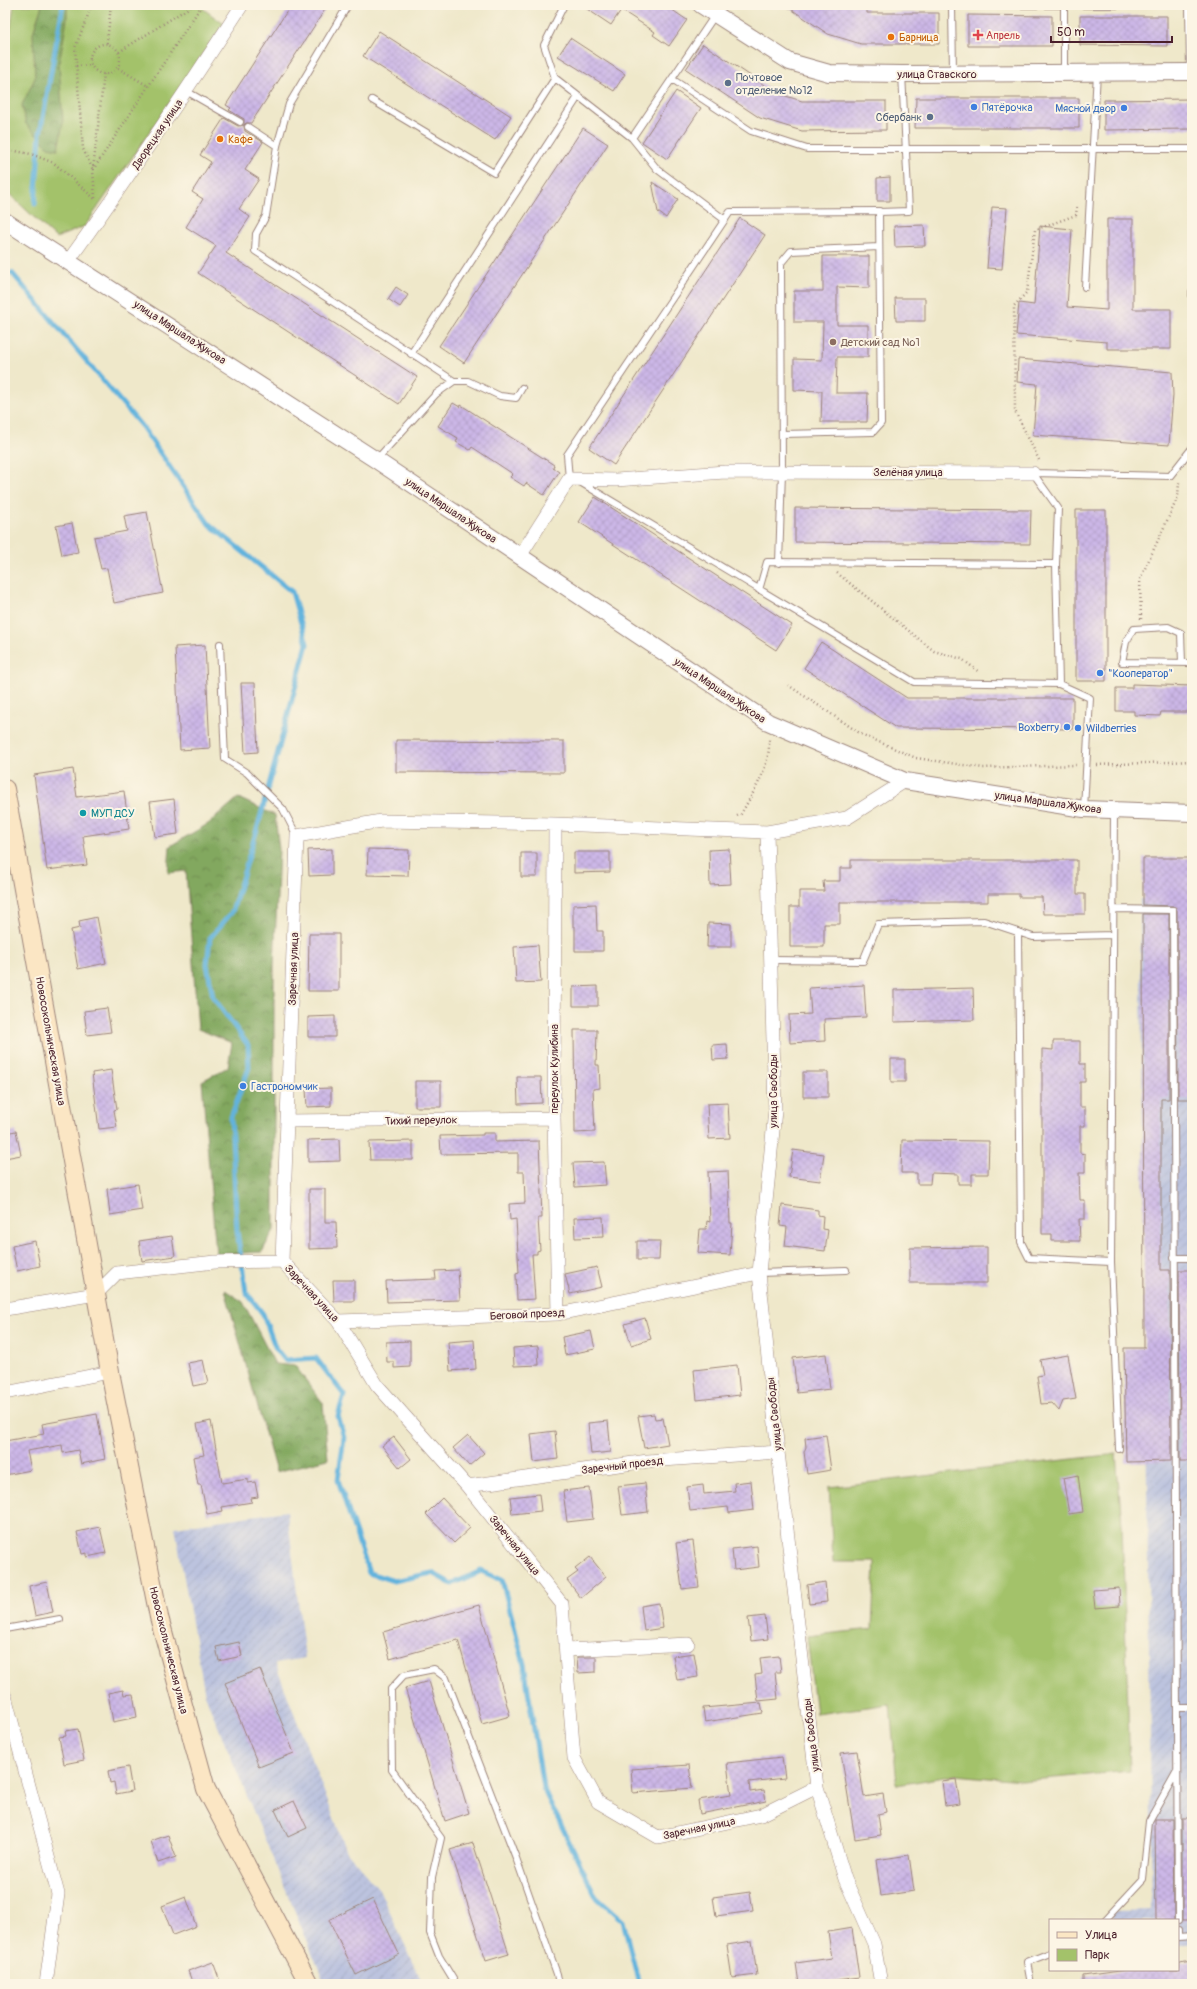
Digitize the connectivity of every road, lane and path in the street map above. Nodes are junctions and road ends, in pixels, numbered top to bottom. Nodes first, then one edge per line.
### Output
1 (92, 5) edge
2 (111, 5) edge
3 (194, 5) edge
4 (202, 5) edge
5 (242, 5) edge
6 (348, 5) edge
7 (564, 5) edge
8 (701, 5) edge
9 (945, 5) edge
10 (1064, 5) edge
11 (1140, 5) edge
12 (1189, 5) edge
13 (952, 6) junction
14 (715, 15) junction
15 (107, 43) junction
16 (120, 52) junction
17 (91, 65) junction
18 (76, 66) junction
19 (118, 68) junction
20 (1191, 72) edge
21 (1064, 73) junction
22 (1097, 73) junction
23 (104, 74) junction
24 (902, 74) junction
25 (953, 74) junction
26 (555, 78) junction
27 (672, 79) junction
28 (148, 86) junction
29 (186, 91) junction
30 (578, 97) junction
31 (372, 100) dead end
32 (240, 122) dead end
33 (248, 127) dead end
34 (632, 138) junction
35 (277, 146) junction
36 (906, 148) junction
37 (5, 149) edge
38 (1192, 149) edge
39 (1093, 150) junction
40 (93, 170) junction
41 (95, 198) junction
42 (1077, 203) dead end
43 (108, 207) junction
44 (879, 212) junction
45 (725, 220) junction
46 (5, 221) edge
47 (879, 247) junction
48 (69, 260) junction
49 (1085, 287) dead end
50 (1192, 292) edge
51 (1192, 314) edge
52 (411, 354) junction
53 (454, 381) junction
54 (522, 388) dead end
55 (782, 434) junction
56 (1192, 448) edge
57 (376, 460) junction
58 (1180, 464) junction
59 (782, 472) junction
60 (1040, 473) junction
61 (572, 479) junction
62 (520, 556) junction
63 (780, 563) junction
64 (1056, 564) junction
65 (830, 568) dead end
66 (760, 590) junction
67 (1141, 629) junction
68 (220, 644) dead end
69 (1182, 663) junction
70 (1192, 663) edge
71 (981, 674) dead end
72 (1059, 684) junction
73 (788, 685) dead end
74 (768, 722) junction
75 (1192, 761) edge
76 (1087, 765) junction
77 (905, 781) junction
78 (5, 789) edge
79 (1084, 809) junction
80 (1114, 810) junction
81 (1192, 813) edge
82 (555, 824) junction
83 (712, 830) junction
84 (767, 832) junction
85 (298, 836) junction
86 (1113, 909) junction
87 (1018, 932) junction
88 (1113, 936) junction
89 (771, 960) junction
90 (554, 1118) junction
91 (287, 1121) junction
92 (1174, 1258) junction
93 (1192, 1258) edge
94 (282, 1261) junction
95 (1111, 1262) junction
96 (846, 1270) dead end
97 (759, 1273) junction
98 (96, 1294) junction
99 (5, 1309) edge
100 (558, 1314) junction
101 (338, 1321) junction
102 (110, 1372) junction
103 (5, 1393) edge
104 (1119, 1449) dead end
105 (778, 1452) junction
106 (467, 1486) junction
107 (60, 1619) dead end
108 (5, 1629) edge
109 (688, 1644) dead end
110 (566, 1650) junction
111 (5, 1696) edge
112 (1177, 1707) junction
113 (1192, 1707) edge
114 (1177, 1772) junction
115 (817, 1787) junction
116 (1106, 1919) edge
117 (1178, 1919) edge
118 (1192, 1937) edge
119 (1179, 1938) edge
120 (1049, 1953) edge
121 (46, 1984) edge
122 (309, 1984) edge
123 (456, 1984) edge
124 (559, 1984) edge
125 (881, 1984) edge
126 (1030, 1984) edge

1 - 18 path
2 - 15 path
3 - 16 path
4 - 28 path
5 - 29 street, Дворецкая улица
6 - 35 lane
7 - 26 lane
8 - 14 street, улица Ставского
9 - 13 lane
10 - 11 lane
10 - 13 lane
10 - 21 lane
12 - 20 lane
13 - 25 lane
14 - 24 street, улица Ставского
14 - 27 lane
15 - 16 path
15 - 17 path
16 - 19 path
17 - 18 path
17 - 23 path
18 - 40 path
19 - 23 path
19 - 28 path
20 - 22 street, улица Ставского
21 - 22 street, улица Ставского
21 - 25 street, улица Ставского
22 - 39 lane
23 - 40 path
24 - 25 street, улица Ставского
24 - 36 lane
26 - 30 lane
26 - 31 lane
27 - 34 lane
27 - 36 lane
28 - 40 path
29 - 32 lane
29 - 43 street, Дворецкая улица
30 - 34 lane
30 - 52 lane
33 - 35 lane
34 - 45 lane
35 - 52 lane
36 - 39 lane
36 - 44 lane
37 - 41 path
38 - 39 lane
39 - 49 lane
40 - 41 path
41 - 43 path
42 - 60 path
43 - 48 street, Дворецкая улица
44 - 45 lane
44 - 47 lane
45 - 61 lane
46 - 48 street, улица Маршала Жукова
47 - 55 lane
47 - 55 lane
48 - 57 street, улица Маршала Жукова
50 - 51 lane
52 - 53 lane
53 - 54 lane
53 - 57 lane
55 - 59 lane
56 - 58 lane
57 - 62 street, улица Маршала Жукова
58 - 60 lane
58 - 67 path
59 - 60 street, Зелёная улица
59 - 61 street, Зелёная улица
59 - 63 lane
60 - 64 lane
61 - 62 street
61 - 66 lane
62 - 74 street, улица Маршала Жукова
63 - 64 lane
63 - 66 lane
64 - 72 lane
65 - 71 path
66 - 72 lane
67 - 69 lane
67 - 69 lane
68 - 85 lane
69 - 70 lane
72 - 76 lane
73 - 76 path
74 - 77 street, улица Маршала Жукова
74 - 83 path
75 - 76 path
76 - 79 lane
77 - 79 street, улица Маршала Жукова
77 - 84 street
78 - 98 main road, Новосокольническая улица
79 - 80 street, улица Маршала Жукова
80 - 81 street, улица Маршала Жукова
80 - 86 lane
82 - 83 street
82 - 85 street
82 - 90 street, переулок Кулибина
83 - 84 street
84 - 89 street, улица Свободы
85 - 91 street, Заречная улица
86 - 88 lane
86 - 92 lane
87 - 88 lane
87 - 89 lane
87 - 95 lane
88 - 95 lane
89 - 97 street, улица Свободы
90 - 91 street, Тихий переулок
90 - 100 street, переулок Кулибина
91 - 94 street, Заречная улица
92 - 93 lane
92 - 112 lane
94 - 98 street
94 - 101 street, Заречная улица
95 - 104 lane
96 - 97 lane
97 - 100 street, Беговой проезд
97 - 105 street, улица Свободы
98 - 99 street
98 - 102 main road, Новосокольническая улица
100 - 101 street, Беговой проезд
101 - 106 street, Заречная улица
102 - 103 street
102 - 122 main road, Новосокольническая улица
105 - 106 street, Заречный проезд
105 - 115 street, улица Свободы
106 - 110 street, Заречная улица
107 - 108 lane
109 - 110 street
110 - 115 street, Заречная улица
111 - 121 street
112 - 113 lane
112 - 114 lane
114 - 116 lane
114 - 117 lane
115 - 125 street, улица Свободы
118 - 119 lane
120 - 126 lane
123 - 124 lane

